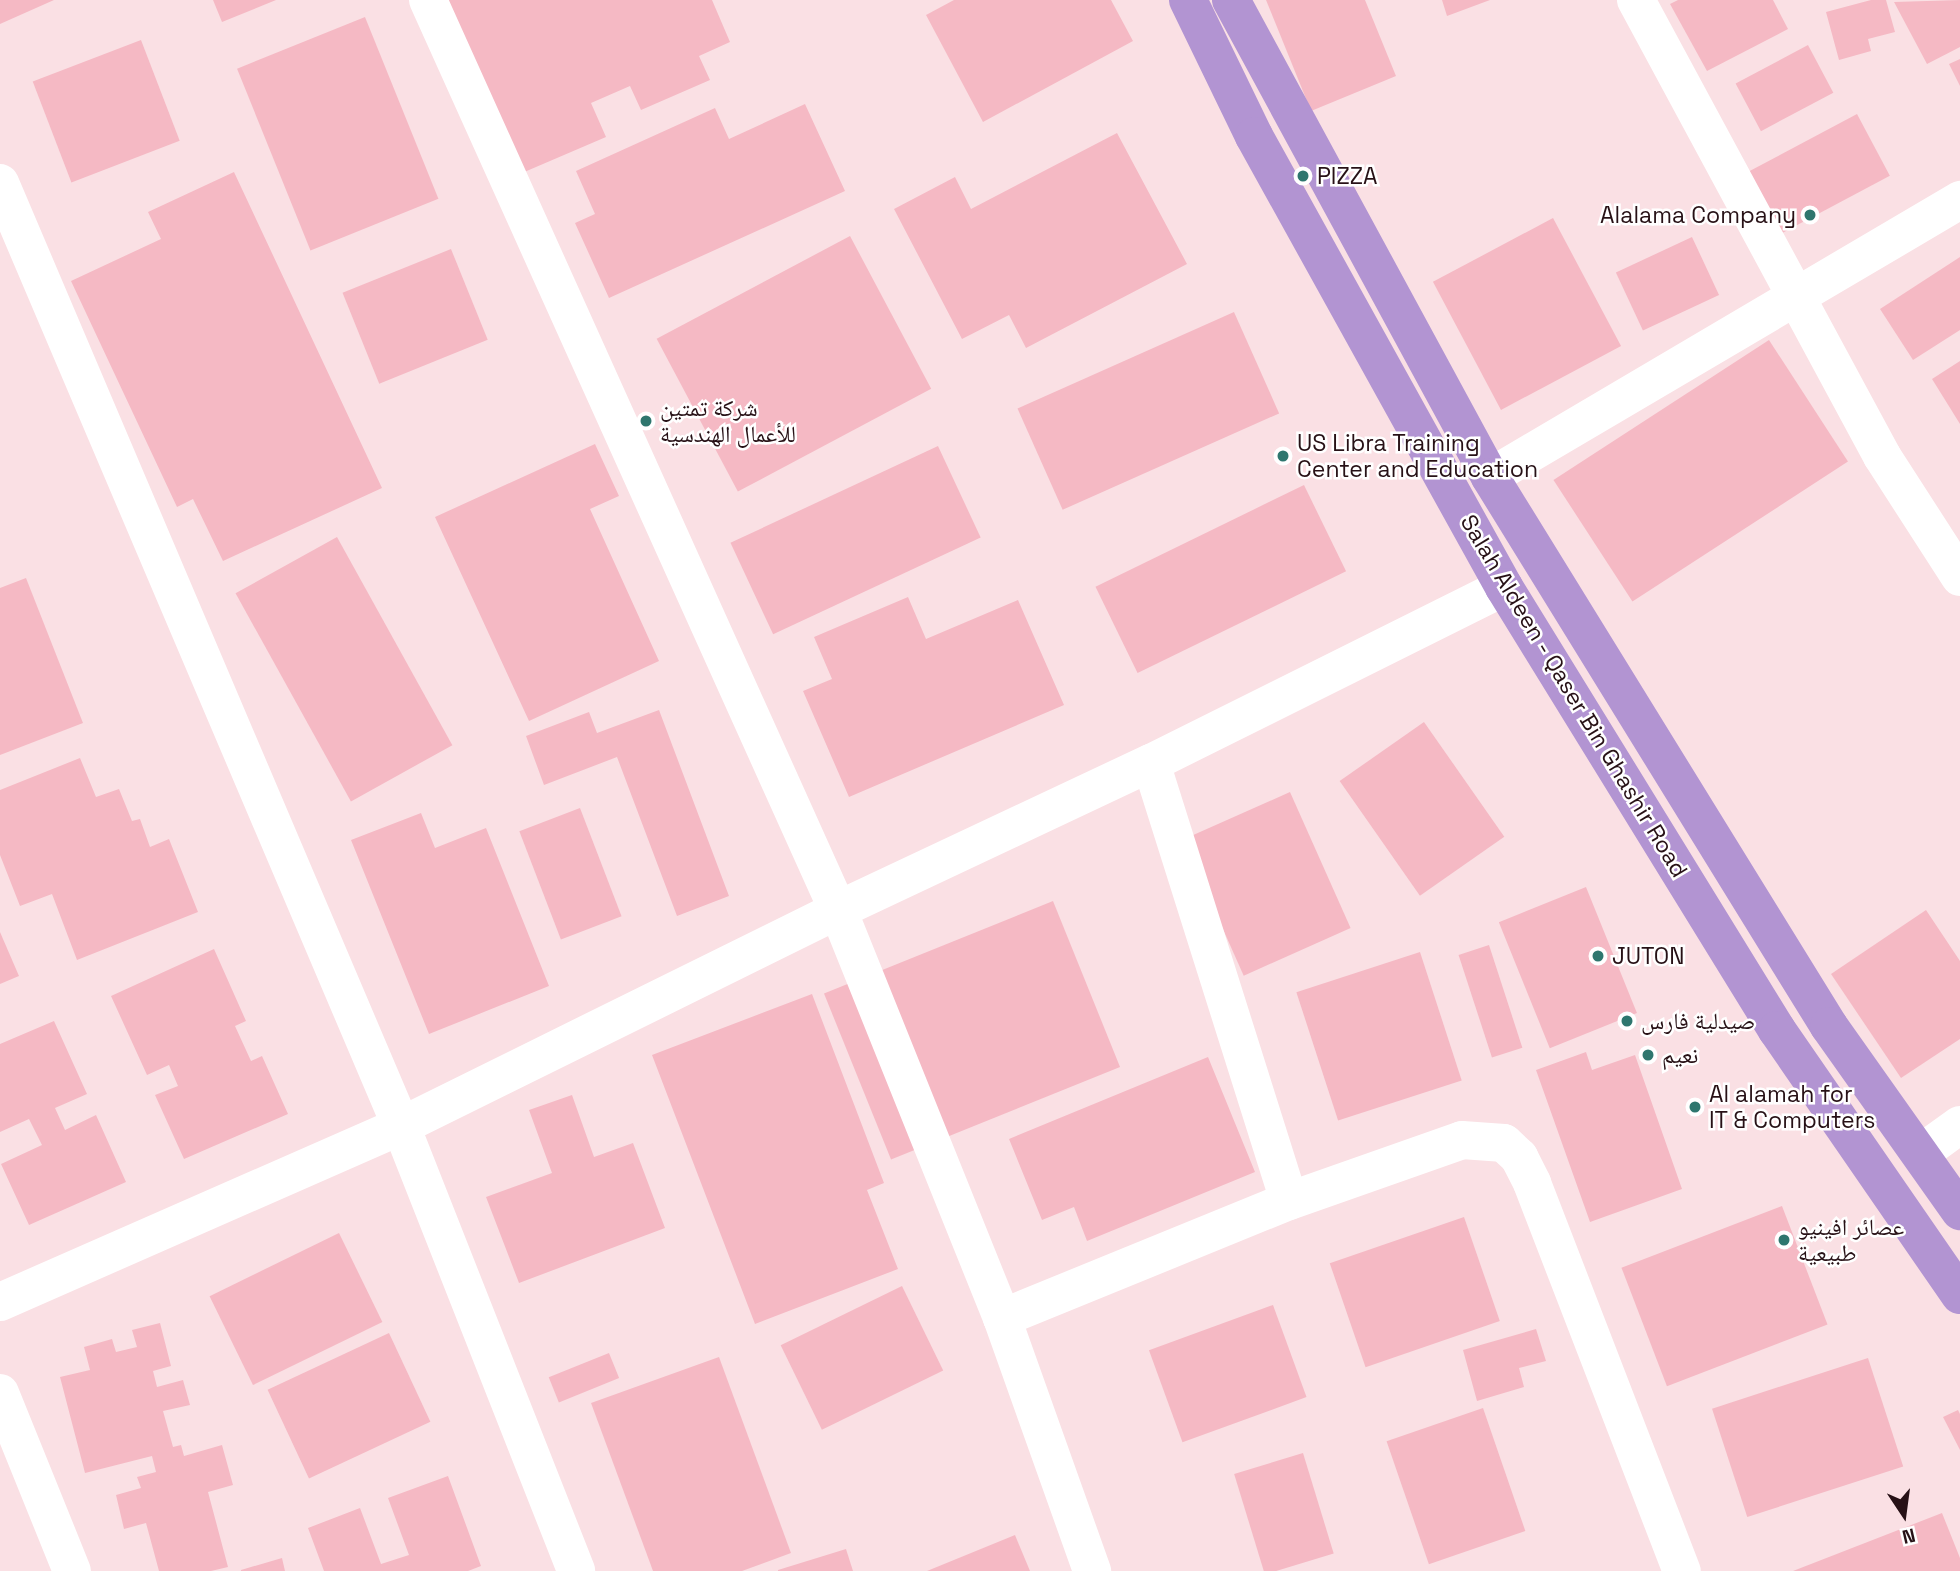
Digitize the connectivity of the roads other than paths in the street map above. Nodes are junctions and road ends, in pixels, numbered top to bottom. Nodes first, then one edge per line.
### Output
1 (428, 0) edge
2 (1188, 0) edge
3 (1231, 0) edge
4 (1636, 0) edge
5 (0, 183) edge
6 (1960, 200) edge
7 (12, 245) edge
8 (1795, 298) junction
9 (1490, 477) junction
10 (1960, 577) edge
11 (1504, 587) junction
12 (1151, 763) junction
13 (838, 910) junction
14 (1960, 1125) edge
15 (401, 1126) junction
16 (1921, 1153) junction
17 (1289, 1201) junction
18 (1960, 1211) edge
19 (1960, 1295) edge
20 (0, 1302) edge
21 (1002, 1318) junction
22 (0, 1393) edge
23 (72, 1571) edge
24 (576, 1571) edge
25 (1092, 1571) edge
26 (1682, 1571) edge

1 - 13 street
2 - 11 highway, Salah Aldeen - Qaser Bin Ghashir Road
3 - 9 highway, Salah Aldeen - Qaser Bin Ghashir Road
4 - 8 street
5 - 7 street
6 - 8 street
7 - 15 street
8 - 9 street
8 - 10 street
9 - 16 highway, Salah Aldeen - Qaser Bin Ghashir Road
11 - 12 street
11 - 19 highway, Salah Aldeen - Qaser Bin Ghashir Road
12 - 13 street
12 - 17 street
13 - 15 street
13 - 21 street
14 - 16 street
15 - 20 street
15 - 24 street
16 - 18 highway, Salah Aldeen - Qaser Bin Ghashir Road
17 - 21 street
17 - 26 street
21 - 25 street
22 - 23 street

